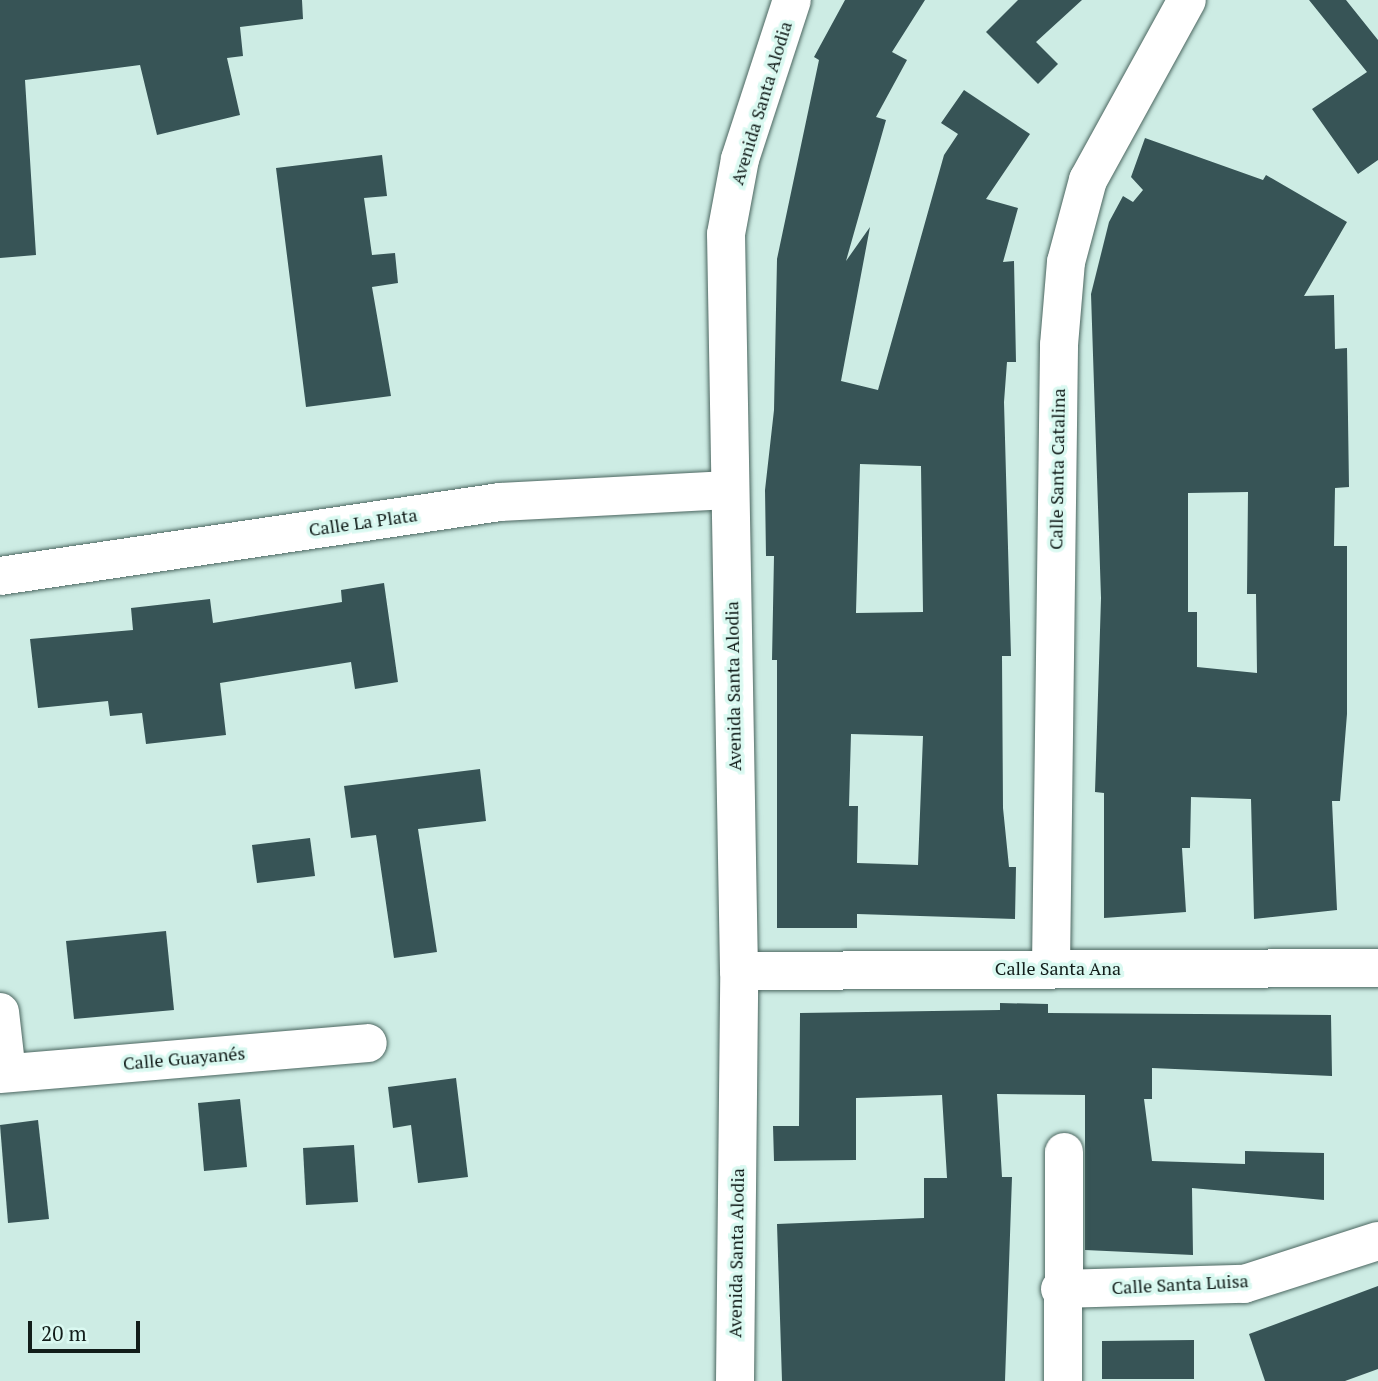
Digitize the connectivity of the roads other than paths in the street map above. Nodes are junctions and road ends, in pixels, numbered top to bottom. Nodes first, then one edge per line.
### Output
1 (792, 0) edge
2 (1187, 0) edge
3 (729, 490) junction
4 (0, 576) edge
5 (1051, 967) junction
6 (1378, 968) edge
7 (739, 971) junction
8 (0, 1012) edge
9 (368, 1043) dead end
10 (3, 1073) edge
11 (1064, 1152) dead end
12 (1378, 1241) edge
13 (1060, 1289) junction
14 (735, 1381) edge
15 (1063, 1381) edge

1 - 3 street, Avenida Santa Alodia
2 - 5 street, Calle Santa Catalina
3 - 4 street, Calle La Plata
3 - 7 street, Avenida Santa Alodia
5 - 6 street, Calle Santa Ana
5 - 7 street, Calle Santa Ana
7 - 14 street, Avenida Santa Alodia
8 - 10 street
9 - 10 street, Calle Guayanés
11 - 13 street
12 - 13 street, Calle Santa Luisa
13 - 15 street

